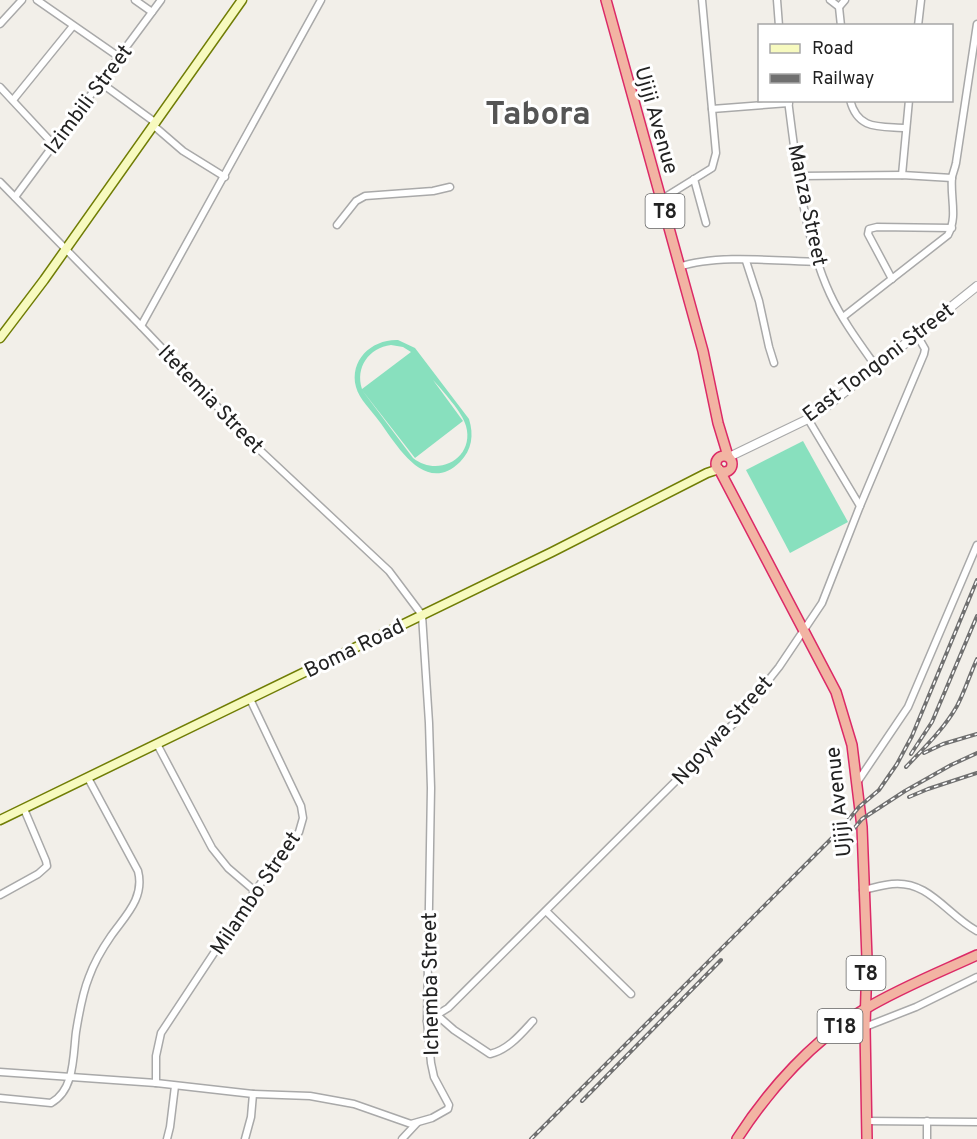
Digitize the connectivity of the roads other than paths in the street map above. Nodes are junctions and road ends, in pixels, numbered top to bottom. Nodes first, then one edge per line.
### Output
1 (21, 0) edge
2 (37, 0) edge
3 (135, 0) edge
4 (161, 0) edge
5 (242, 0) edge
6 (321, 0) edge
7 (606, 0) edge
8 (702, 0) edge
9 (777, 0) edge
10 (830, 0) edge
11 (845, 0) edge
12 (912, 0) edge
13 (921, 1) edge
14 (839, 8) junction
15 (152, 12) junction
16 (0, 24) edge
17 (779, 24) edge
18 (841, 24) edge
19 (918, 24) edge
20 (977, 24) edge
21 (73, 26) junction
22 (119, 57) junction
23 (101, 83) junction
24 (0, 87) edge
25 (13, 100) junction
26 (789, 102) edge
27 (850, 102) edge
28 (909, 102) edge
29 (712, 109) junction
30 (155, 125) junction
31 (906, 128) junction
32 (54, 145) junction
33 (902, 175) junction
34 (800, 176) junction
35 (225, 177) junction
36 (952, 178) junction
37 (694, 179) junction
38 (0, 182) edge
39 (450, 187) dead end
40 (15, 197) junction
41 (662, 199) junction
42 (706, 223) dead end
43 (338, 225) dead end
44 (952, 228) junction
45 (66, 249) junction
46 (746, 261) junction
47 (818, 262) junction
48 (679, 267) junction
49 (892, 279) junction
50 (977, 286) edge
51 (843, 317) junction
52 (141, 326) junction
53 (917, 335) junction
54 (0, 338) edge
55 (774, 363) dead end
56 (877, 368) junction
57 (807, 419) junction
58 (724, 463) junction
59 (860, 506) junction
60 (977, 545) edge
61 (422, 615) junction
62 (804, 632) junction
63 (250, 699) junction
64 (157, 744) junction
65 (88, 778) junction
66 (858, 781) junction
67 (24, 809) junction
68 (0, 820) edge
69 (863, 890) junction
70 (255, 891) junction
71 (0, 895) edge
72 (546, 911) junction
73 (977, 931) edge
74 (977, 955) edge
75 (977, 977) edge
76 (631, 994) dead end
77 (865, 1009) junction
78 (438, 1016) junction
79 (427, 1021) junction
80 (532, 1021) dead end
81 (865, 1027) junction
82 (0, 1072) edge
83 (70, 1078) junction
84 (156, 1083) junction
85 (175, 1086) junction
86 (253, 1094) junction
87 (0, 1098) edge
88 (866, 1121) junction
89 (927, 1121) junction
90 (977, 1122) edge
91 (417, 1123) junction
92 (740, 1138) edge
93 (166, 1139) edge
94 (245, 1139) edge
95 (402, 1139) edge
96 (867, 1139) edge
97 (927, 1139) edge

1 - 16 street
2 - 21 street
3 - 15 street
4 - 15 street, Izimbili Street
5 - 30 main road
6 - 35 street
7 - 41 highway, Ujiji Avenue / T8
8 - 29 street
9 - 17 street
10 - 14 street
11 - 14 street
12 - 13 street
13 - 19 street
14 - 18 street
15 - 22 street, Izimbili Street
20 - 36 street
21 - 22 street
21 - 25 street
22 - 23 street, Izimbili Street
23 - 30 street
23 - 32 street, Izimbili Street
24 - 25 street
25 - 32 street
26 - 29 street
26 - 34 street, Manza Street
27 - 31 street
28 - 31 street
29 - 37 street
30 - 35 street
30 - 45 main road
31 - 33 street
32 - 40 street, Izimbili Street
33 - 34 street
33 - 36 street
34 - 47 street, Manza Street
35 - 52 street
36 - 44 street
37 - 41 street
37 - 42 street
38 - 40 street, Itetemia Street
39 - 43 street
40 - 45 street, Itetemia Street
41 - 48 highway, Ujiji Avenue / T8
44 - 49 street
44 - 49 street
45 - 52 street, Itetemia Street
45 - 54 main road
46 - 47 street
46 - 48 street
46 - 55 street
47 - 51 street, Manza Street
48 - 58 highway, Ujiji Avenue / T8
49 - 51 street
50 - 53 street, East Tongoni Street
51 - 56 street, Manza Street
52 - 61 street, Itetemia Street
53 - 56 street, East Tongoni Street
53 - 59 street, Ngoywa Street
56 - 57 street, East Tongoni Street
57 - 58 street, East Tongoni Street
57 - 59 street
58 - 61 main road, Boma Road
58 - 62 highway, Ujiji Avenue / T8
59 - 62 street, Ngoywa Street
60 - 66 street
61 - 63 main road, Boma Road
61 - 79 street, Ichemba Street
62 - 66 highway, Ujiji Avenue / T8
62 - 72 street, Ngoywa Street
63 - 64 main road, Boma Road
63 - 70 street, Milambo Street
64 - 65 main road, Boma Road
64 - 70 street
65 - 67 main road, Boma Road
65 - 83 street
66 - 69 highway, Ujiji Avenue / T8
67 - 68 main road, Boma Road
67 - 71 street
69 - 73 street
69 - 77 highway, Ujiji Avenue / T8
70 - 84 street, Milambo Street
72 - 76 street
72 - 78 street, Ngoywa Street
74 - 77 highway, T18
75 - 81 street
77 - 81 highway, Ujiji Avenue / T8
77 - 92 highway, T18
78 - 79 street, Ngoywa Street
78 - 80 street
79 - 91 street, Ichemba Street
81 - 88 highway, Ujiji Avenue / T8
82 - 83 street
83 - 84 street
83 - 87 street
84 - 85 street
85 - 86 street
85 - 93 street
86 - 91 street
86 - 94 street
88 - 89 street
88 - 96 highway, Ujiji Avenue / T8
89 - 90 street
89 - 97 street
91 - 95 street

